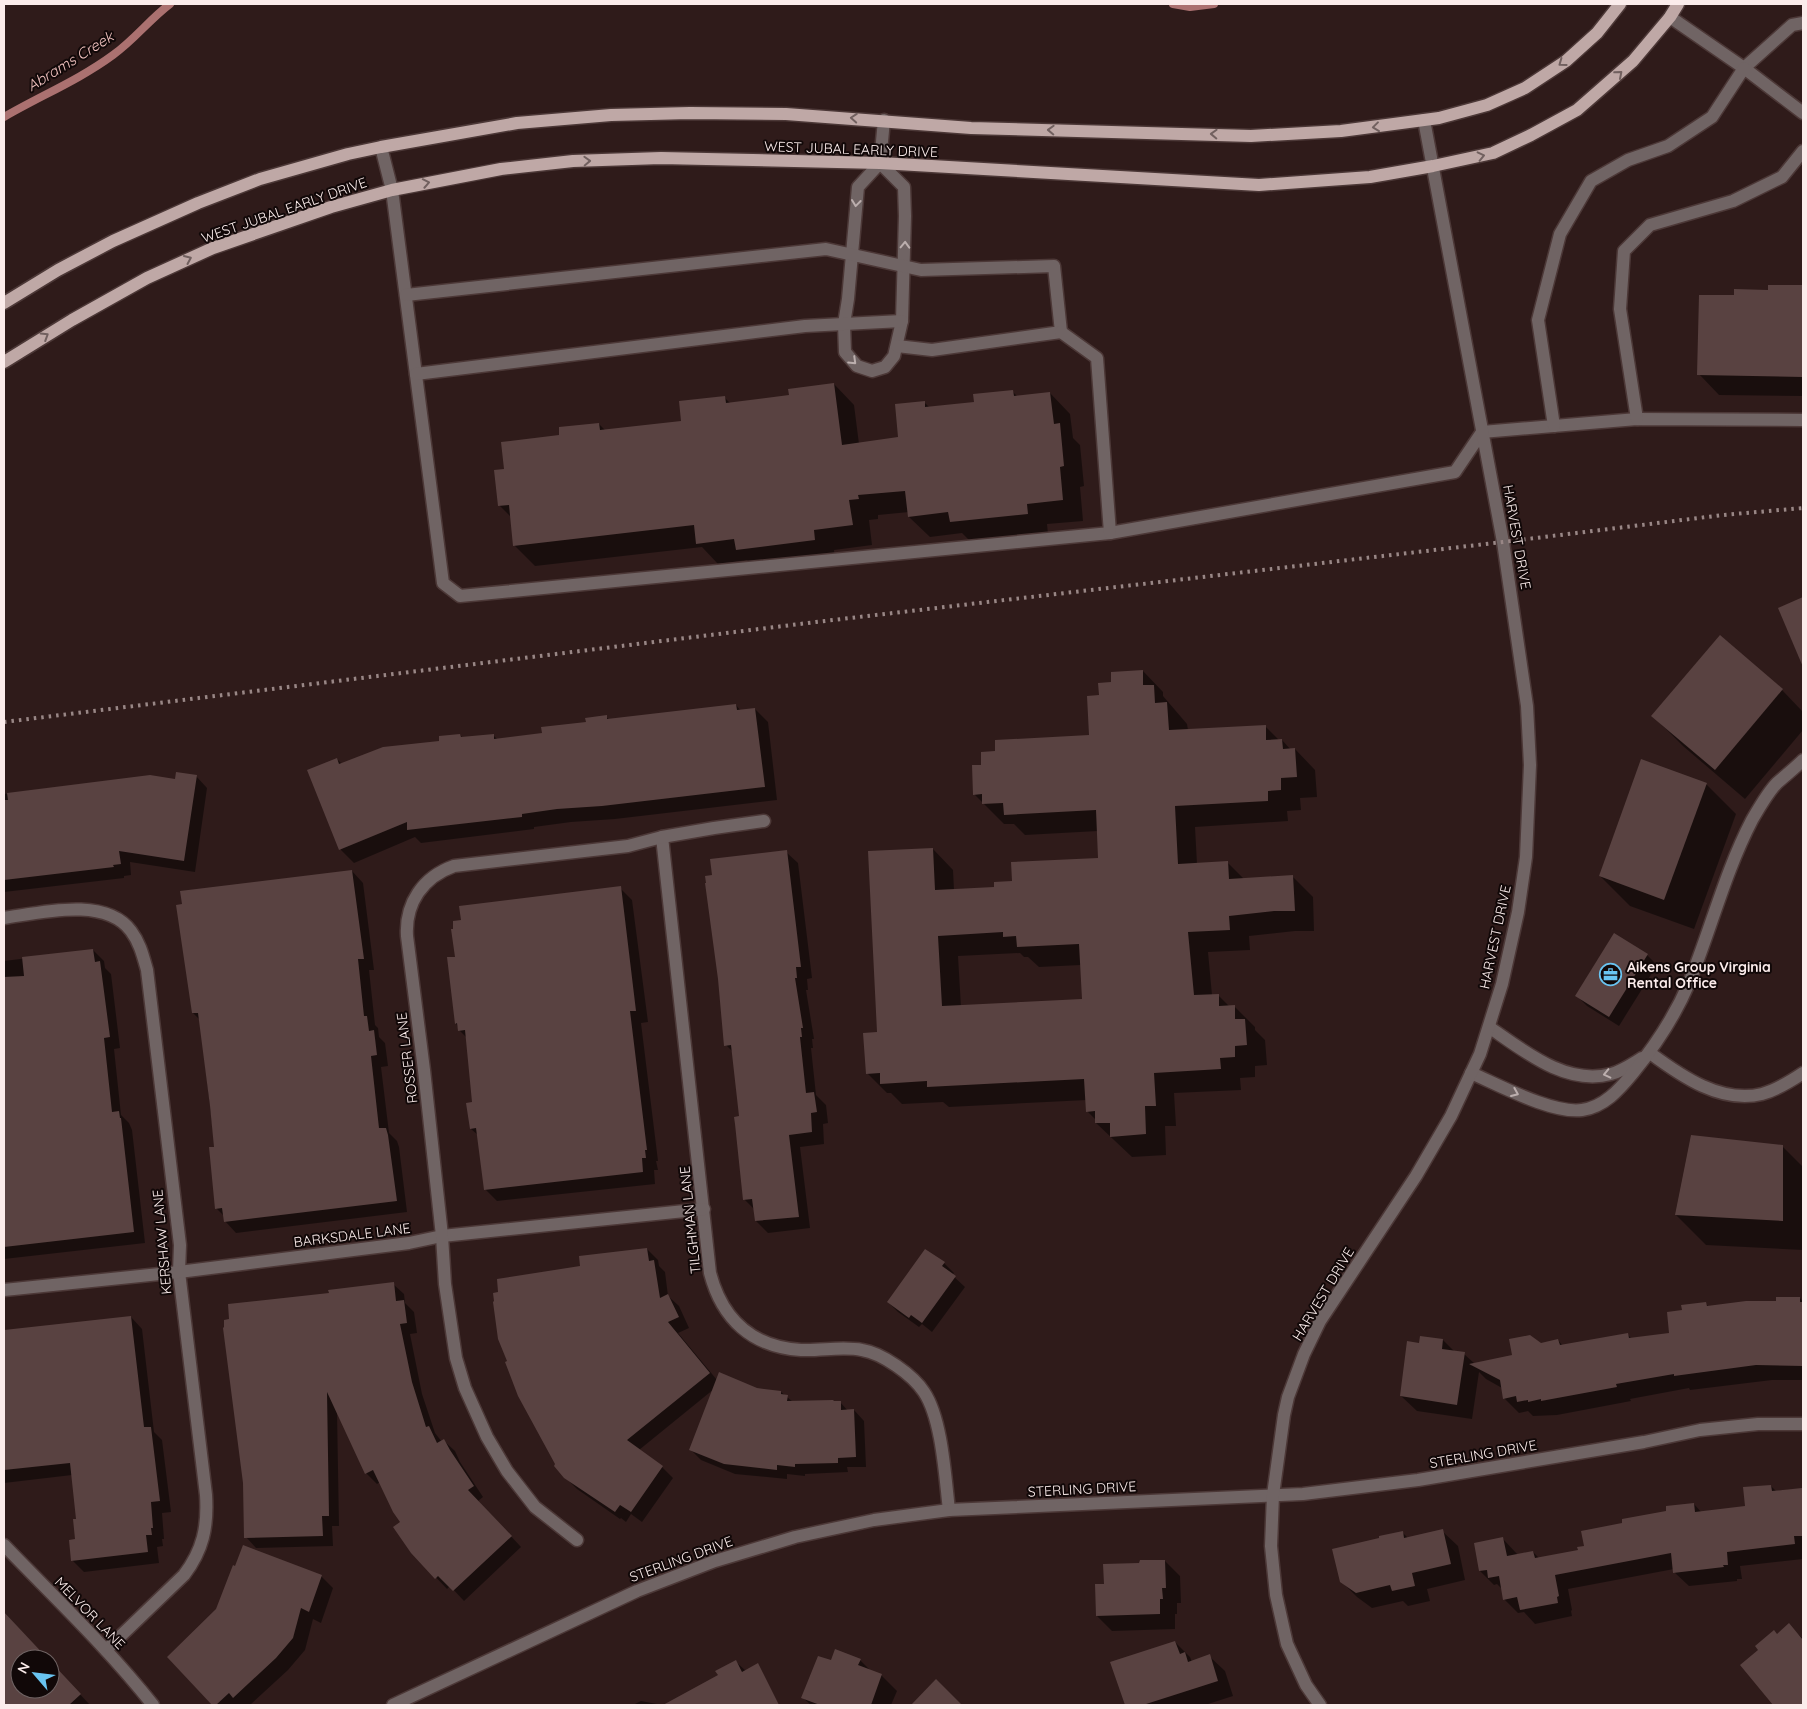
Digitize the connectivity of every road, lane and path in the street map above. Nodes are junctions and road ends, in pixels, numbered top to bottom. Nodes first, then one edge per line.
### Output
1 (1620, 4) edge
2 (1678, 4) edge
3 (1670, 17) junction
4 (1803, 23) edge
5 (1744, 68) junction
6 (1803, 113) edge
7 (884, 120) junction
8 (1424, 120) junction
9 (381, 147) junction
10 (1803, 151) edge
11 (880, 163) junction
12 (1433, 166) junction
13 (392, 190) junction
14 (852, 254) junction
15 (904, 266) junction
16 (406, 295) junction
17 (4, 303) edge
18 (902, 321) junction
19 (844, 324) junction
20 (1061, 332) junction
21 (897, 346) junction
22 (4, 362) edge
23 (416, 374) junction
24 (1637, 419) junction
25 (1803, 420) edge
26 (1554, 426) junction
27 (1482, 432) junction
28 (1110, 533) junction
29 (1803, 760) edge
30 (764, 821) dead end
31 (662, 838) junction
32 (4, 918) edge
33 (1489, 1028) junction
34 (1650, 1053) junction
35 (1803, 1072) edge
36 (1471, 1073) junction
37 (704, 1209) junction
38 (442, 1236) junction
39 (179, 1272) junction
40 (4, 1290) edge
41 (1803, 1424) edge
42 (1273, 1495) junction
43 (949, 1510) junction
44 (577, 1540) dead end
45 (4, 1545) edge
46 (106, 1650) junction
47 (153, 1705) edge
48 (393, 1705) edge
49 (1320, 1705) edge

1 -> 8 main road, WEST JUBAL EARLY DRIVE
2 - 3 main road, WEST JUBAL EARLY DRIVE
3 - 5 street
12 -> 3 main road, WEST JUBAL EARLY DRIVE
4 - 5 street
5 - 6 street
5 - 26 street
8 -> 7 main road, WEST JUBAL EARLY DRIVE
7 -> 9 main road, WEST JUBAL EARLY DRIVE
7 - 11 street
8 - 12 street, HARVEST DRIVE
9 - 13 street
9 - 17 main road, WEST JUBAL EARLY DRIVE
10 - 24 street
11 - 12 main road, WEST JUBAL EARLY DRIVE
13 -> 11 main road, WEST JUBAL EARLY DRIVE
11 -> 14 street
15 -> 11 street
12 - 27 street, HARVEST DRIVE
13 - 16 street
22 -> 13 main road, WEST JUBAL EARLY DRIVE
14 - 15 street
14 - 16 street
14 - 19 street
15 - 18 street
15 - 20 street
16 - 23 street
18 - 19 street
18 - 21 street
19 -> 21 street
19 - 23 street
20 - 21 street
20 - 28 street
23 - 28 street
24 - 25 street
24 - 26 street
26 - 27 street
27 - 28 street
27 - 33 street, HARVEST DRIVE
29 - 34 street
30 - 31 street, ROSSER LANE
31 - 37 street, TILGHMAN LANE
31 - 38 street, ROSSER LANE
32 - 39 street, KERSHAW LANE
34 -> 33 street
33 - 36 street, HARVEST DRIVE
34 - 35 street
36 -> 34 street
36 - 42 street, HARVEST DRIVE
37 - 38 street, BARKSDALE LANE
37 - 43 street, TILGHMAN LANE
38 - 39 street, BARKSDALE LANE
38 - 44 street, ROSSER LANE
39 - 40 street, BARKSDALE LANE
39 - 46 street, KERSHAW LANE
41 - 42 street, STERLING DRIVE
42 - 43 street, STERLING DRIVE
42 - 49 street, HARVEST DRIVE
43 - 48 street, STERLING DRIVE
45 - 46 street, MELVOR LANE
46 - 47 street, MELVOR LANE

